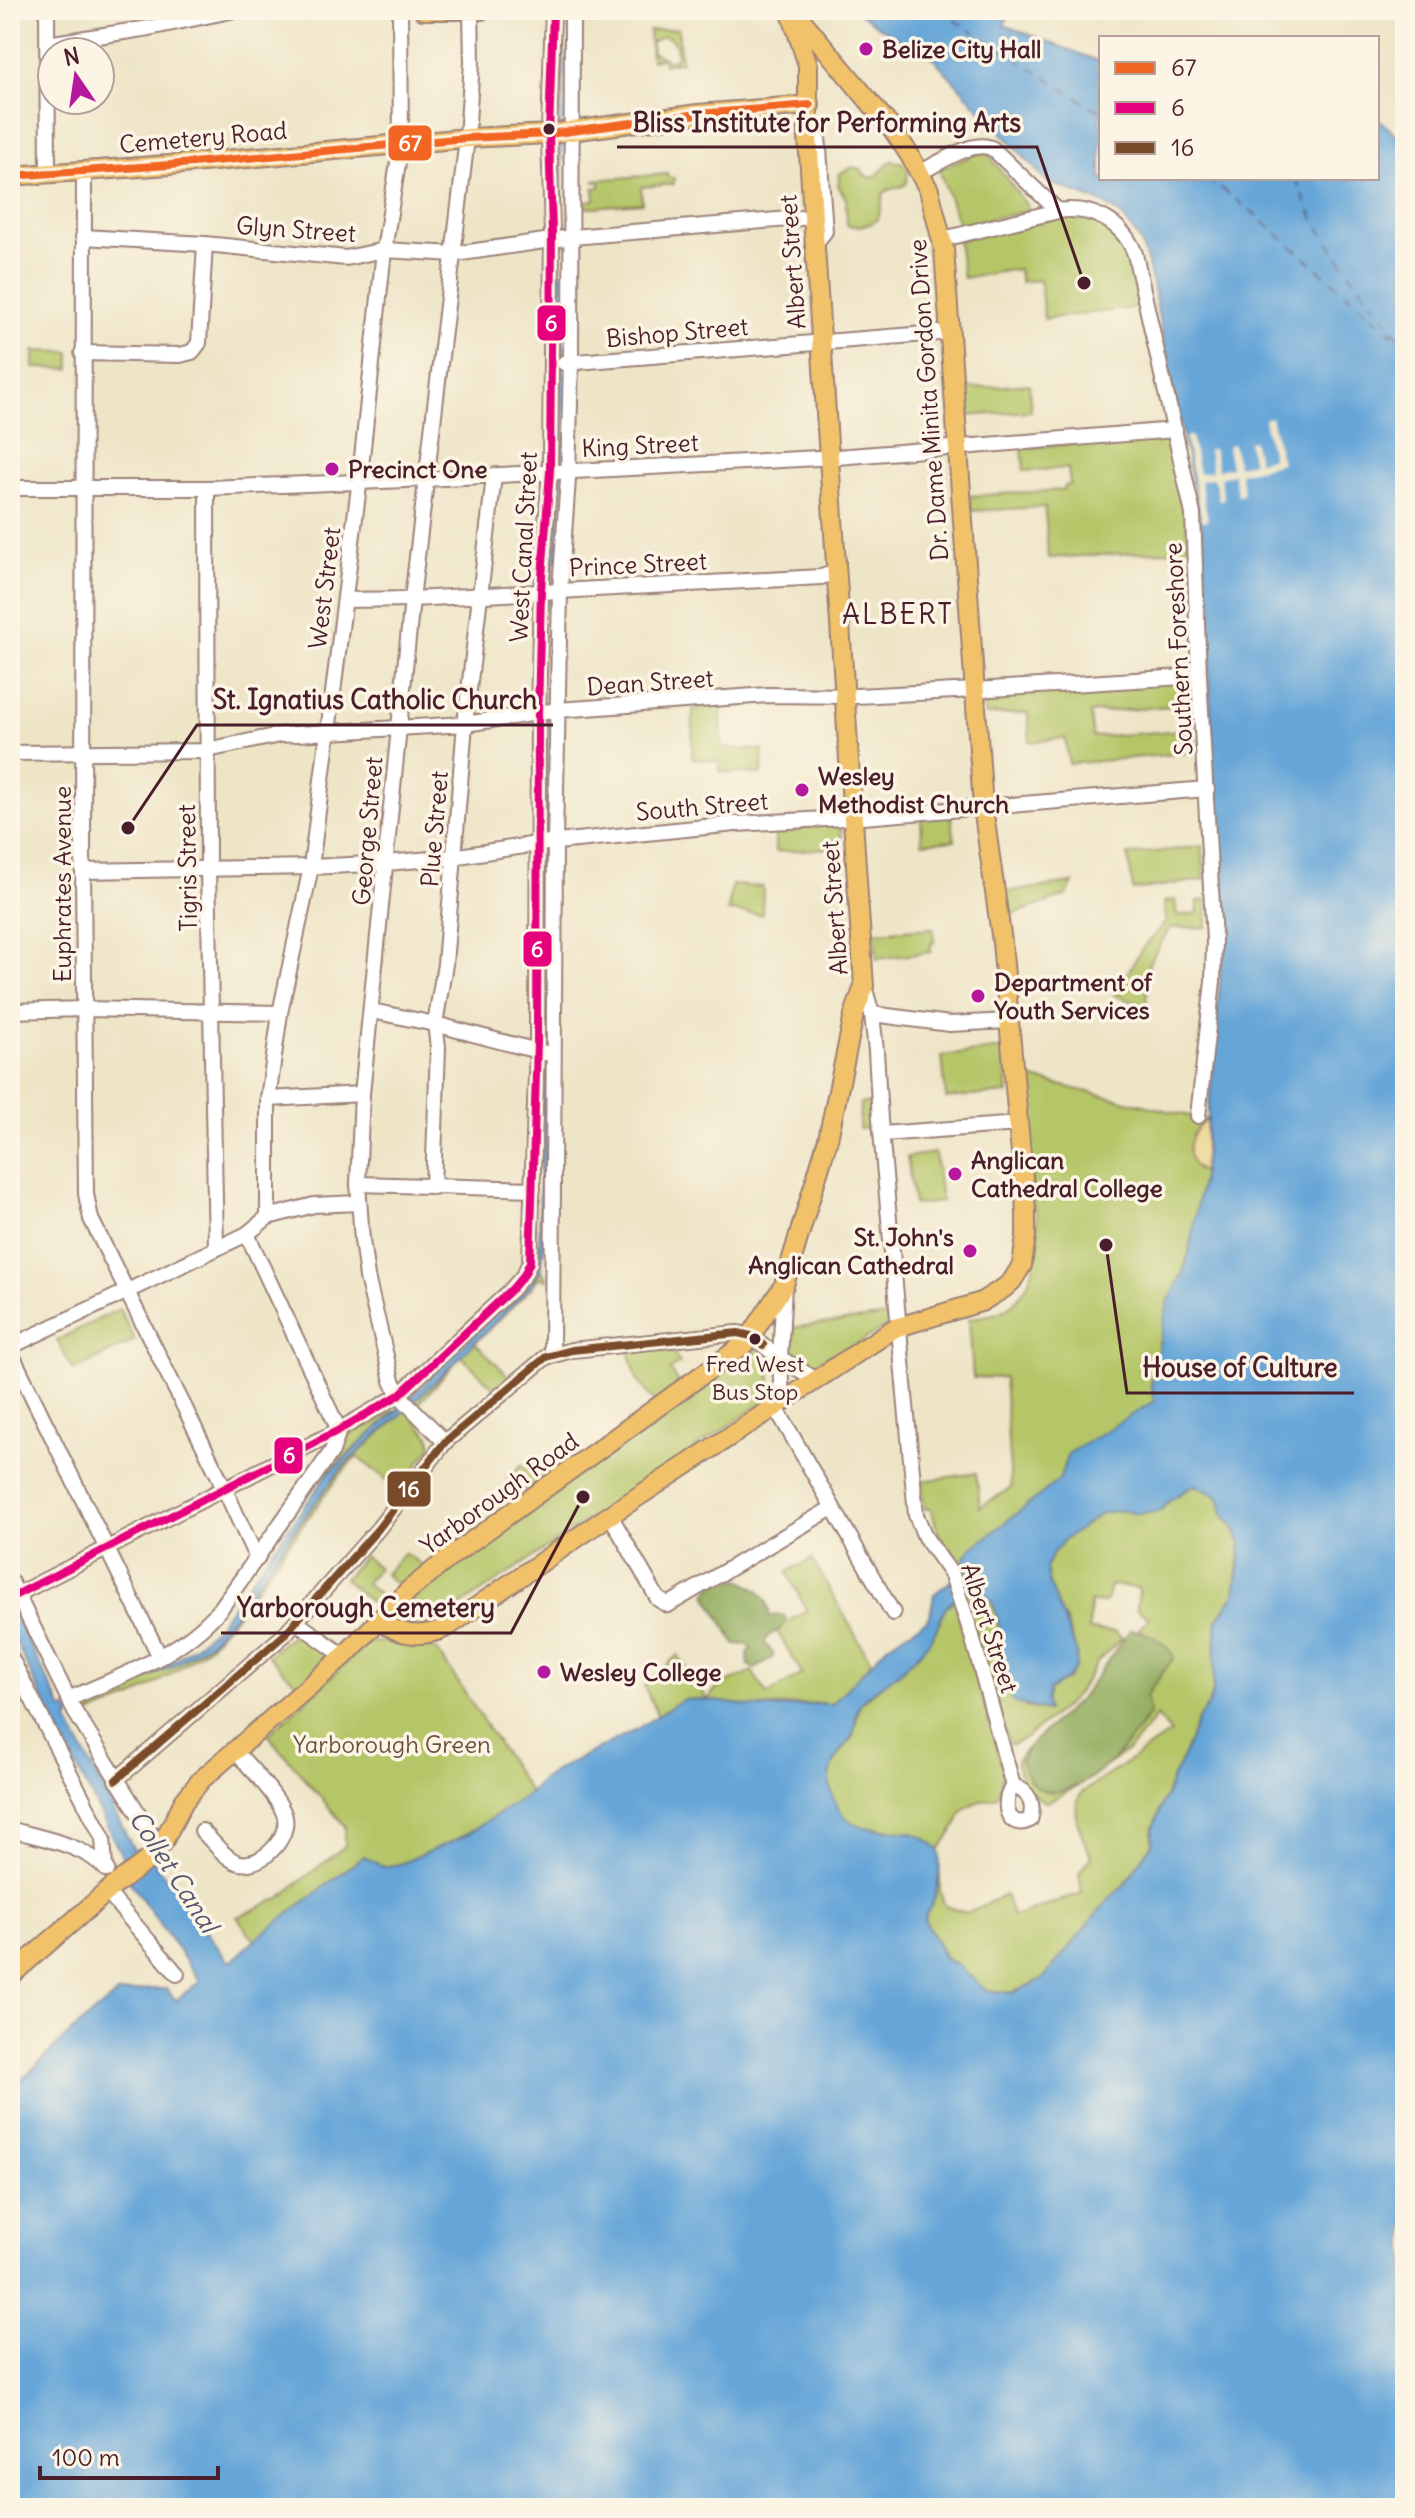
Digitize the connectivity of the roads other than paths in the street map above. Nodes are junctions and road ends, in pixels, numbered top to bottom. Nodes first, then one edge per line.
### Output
1 (47, 10) edge
2 (235, 10) edge
3 (400, 10) edge
4 (423, 10) edge
5 (481, 10) edge
6 (553, 10) edge
7 (572, 10) edge
8 (792, 10) edge
9 (471, 11) edge
10 (47, 36) edge
11 (98, 36) edge
12 (809, 113) junction
13 (48, 116) edge
14 (559, 133) junction
15 (467, 138) junction
16 (401, 144) junction
17 (84, 170) junction
18 (921, 172) junction
19 (48, 173) junction
20 (10, 176) edge
21 (1058, 211) junction
22 (813, 217) junction
23 (83, 237) junction
24 (562, 239) junction
25 (943, 239) junction
26 (205, 244) junction
27 (815, 244) junction
28 (384, 250) junction
29 (455, 254) junction
30 (951, 332) junction
31 (821, 342) junction
32 (82, 353) junction
33 (561, 363) junction
34 (1175, 430) junction
35 (959, 448) junction
36 (830, 458) junction
37 (559, 471) junction
38 (494, 476) junction
39 (428, 479) junction
40 (360, 482) junction
41 (82, 487) junction
42 (10, 488) edge
43 (207, 488) junction
44 (837, 572) junction
45 (551, 590) junction
46 (480, 595) junction
47 (412, 599) junction
48 (345, 600) junction
49 (1199, 676) junction
50 (975, 690) junction
51 (844, 695) junction
52 (548, 712) junction
53 (465, 724) junction
54 (399, 728) junction
55 (328, 733) junction
56 (208, 750) junction
57 (84, 752) junction
58 (10, 753) edge
59 (1207, 789) junction
60 (983, 807) junction
61 (852, 818) junction
62 (546, 843) junction
63 (452, 857) junction
64 (387, 863) junction
65 (311, 867) junction
66 (208, 869) junction
67 (83, 871) junction
68 (864, 986) junction
69 (85, 1009) junction
70 (10, 1011) edge
71 (372, 1011) junction
72 (212, 1012) junction
73 (280, 1013) junction
74 (872, 1014) junction
75 (1009, 1021) junction
76 (435, 1024) junction
77 (545, 1053) junction
78 (362, 1094) junction
79 (268, 1099) junction
80 (1198, 1116) dead end
81 (1019, 1124) junction
82 (882, 1134) junction
83 (358, 1184) junction
84 (433, 1187) junction
85 (533, 1189) junction
86 (358, 1203) junction
87 (268, 1217) junction
88 (247, 1234) junction
89 (216, 1247) junction
90 (784, 1285) junction
91 (126, 1290) junction
92 (899, 1326) junction
93 (751, 1336) junction
94 (10, 1349) edge
95 (552, 1354) junction
96 (780, 1358) junction
97 (815, 1379) junction
98 (405, 1401) junction
99 (778, 1404) junction
100 (339, 1430) junction
101 (445, 1442) junction
102 (225, 1489) junction
103 (832, 1508) junction
104 (610, 1515) junction
105 (106, 1547) junction
106 (257, 1559) junction
107 (10, 1580) edge
108 (13, 1596) edge
109 (893, 1613) dead end
110 (380, 1620) junction
111 (296, 1622) junction
112 (10, 1656) edge
113 (344, 1656) junction
114 (160, 1657) junction
115 (15, 1681) edge
116 (72, 1706) junction
117 (234, 1750) junction
118 (116, 1780) junction
119 (1013, 1786) dead end
120 (10, 1830) edge
121 (202, 1831) dead end
122 (156, 1852) junction
123 (105, 1867) junction
124 (116, 1885) junction
125 (177, 1974) dead end
126 (10, 1976) edge

1 - 10 street
2 - 11 street
3 - 16 street, West Street
4 - 9 main road
5 - 9 main road
6 - 14 street, West Canal Street
7 - 14 street
8 - 12 main road, Albert Street
8 - 18 main road, Dr. Dame Minita Gordon Drive
9 - 15 street, George Street
12 - 14 main road, Cemetery Road
12 - 22 main road, Albert Street
12 - 27 street
13 - 19 street
14 - 15 main road, Cemetery Road
14 - 24 street
14 - 24 street, West Canal Street
15 - 16 main road, Cemetery Road
15 - 29 street, George Street
16 - 17 main road, Cemetery Road
16 - 28 street, West Street
17 - 19 main road, Cemetery Road
17 - 23 street, Euphrates Avenue
18 - 21 street
18 - 25 main road, Dr. Dame Minita Gordon Drive
19 - 20 main road, Cemetery Road
21 - 25 street
21 - 34 street, Southern Foreshore
22 - 24 street, Glyn Street
22 - 27 main road, Albert Street
23 - 26 street, Glyn Street
23 - 32 street, Euphrates Avenue
24 - 29 street, Glyn Street
24 - 33 street
24 - 33 street, West Canal Street
25 - 30 main road, Dr. Dame Minita Gordon Drive
26 - 28 street, Glyn Street
26 - 32 street
27 - 31 main road, Albert Street
28 - 29 street, Glyn Street
28 - 40 street, West Street
29 - 39 street, George Street
30 - 31 street, Bishop Street
30 - 35 main road, Dr. Dame Minita Gordon Drive
31 - 33 street, Bishop Street
31 - 36 main road, Albert Street
32 - 41 street, Euphrates Avenue
33 - 37 street
33 - 37 street, West Canal Street
34 - 35 street, King Street
34 - 49 street, Southern Foreshore
35 - 36 street, King Street
35 - 50 main road, Dr. Dame Minita Gordon Drive
36 - 37 street, King Street
36 - 44 main road, Albert Street
37 - 38 street, King Street
37 - 45 street, West Canal Street
38 - 39 street, King Street
38 - 46 street, Plue Street
39 - 40 street, King Street
39 - 47 street, George Street
40 - 43 street, King Street
40 - 48 street, West Street
41 - 42 street, King Street
41 - 43 street, King Street
41 - 57 street, Euphrates Avenue
43 - 56 street, Tigris Street
44 - 45 street, Prince Street
44 - 51 main road, Albert Street
45 - 46 street, Prince Street
45 - 52 street, West Canal Street
46 - 47 street, Prince Street
46 - 53 street, Plue Street
47 - 48 street, Prince Street
47 - 54 street, George Street
48 - 55 street, West Street
49 - 50 street, Dean Street
49 - 59 street, Southern Foreshore
50 - 51 street, Dean Street
50 - 60 main road, Dr. Dame Minita Gordon Drive
51 - 52 street, Dean Street
51 - 61 main road, Albert Street
52 - 53 street, Dean Street
52 - 62 street, West Canal Street
53 - 54 street, Dean Street
53 - 63 street, Plue Street
54 - 55 street, Dean Street
54 - 64 street, George Street
55 - 56 street, Dean Street
55 - 65 street, West Street
56 - 57 street, Dean Street
56 - 66 street, Tigris Street
57 - 58 street, Dean Street
57 - 67 street, Euphrates Avenue
59 - 60 street, South Street
59 - 80 street, Southern Foreshore
60 - 61 street, South Street
60 - 75 main road, Dr. Dame Minita Gordon Drive
61 - 62 street, South Street
61 - 68 main road, Albert Street
62 - 63 street, South Street
62 - 77 street, West Canal Street
63 - 64 street, South Street
63 - 76 street, Plue Street
64 - 65 street, South Street
64 - 71 street, George Street
65 - 66 street, South Street
65 - 73 street, West Street
66 - 67 street, South Street
66 - 72 street, Tigris Street
67 - 69 street, Euphrates Avenue
68 - 74 street, Albert Street
68 - 90 main road, Yarborough Road
69 - 70 street
69 - 72 street
69 - 91 street, Euphrates Avenue
71 - 76 street
71 - 78 street, George Street
72 - 73 street
72 - 89 street, Tigris Street
73 - 79 street, West Street
74 - 75 street
74 - 82 street, Albert Street
75 - 81 main road, Dr. Dame Minita Gordon Drive
76 - 77 street
76 - 84 street, Plue Street
77 - 85 street
77 - 95 street
78 - 79 street
78 - 83 street, George Street
79 - 87 street, West Street
81 - 82 street
81 - 92 main road, Dr. Dame Minita Gordon Drive
82 - 92 street, Albert Street
83 - 84 street
83 - 86 street, George Street
84 - 85 street
85 - 98 street
86 - 87 street
86 - 98 street, George Street
87 - 88 street
88 - 89 street
88 - 100 street
89 - 91 street
90 - 93 main road, Yarborough Road
90 - 96 street
91 - 94 street
91 - 102 street, Euphrates Avenue
92 - 97 main road, Dr. Dame Minita Gordon Drive
92 - 119 street, Albert Street
93 - 95 street
93 - 96 street
93 - 110 main road, Yarborough Road
94 - 105 street
95 - 101 street
96 - 97 street
96 - 99 street
97 - 99 main road, Dr. Dame Minita Gordon Drive
98 - 100 street
98 - 101 street, George Street
99 - 103 street
99 - 104 main road, Dr. Dame Minita Gordon Drive
100 - 102 street
100 - 106 street
101 - 111 street
102 - 105 street
102 - 106 street, Euphrates Avenue
103 - 104 street
103 - 109 street
104 - 110 main road, Dr. Dame Minita Gordon Drive
105 - 108 street
105 - 114 street
106 - 114 street
107 - 108 street
108 - 116 street
110 - 113 main road, Yarborough Road
111 - 113 street
111 - 118 street
112 - 115 street
113 - 117 main road, Yarborough Road
114 - 116 street
115 - 123 street
116 - 118 street
117 - 121 street
117 - 122 main road, Yarborough Road
118 - 122 street
120 - 123 street
122 - 124 main road
123 - 124 street
124 - 125 street
124 - 126 main road

